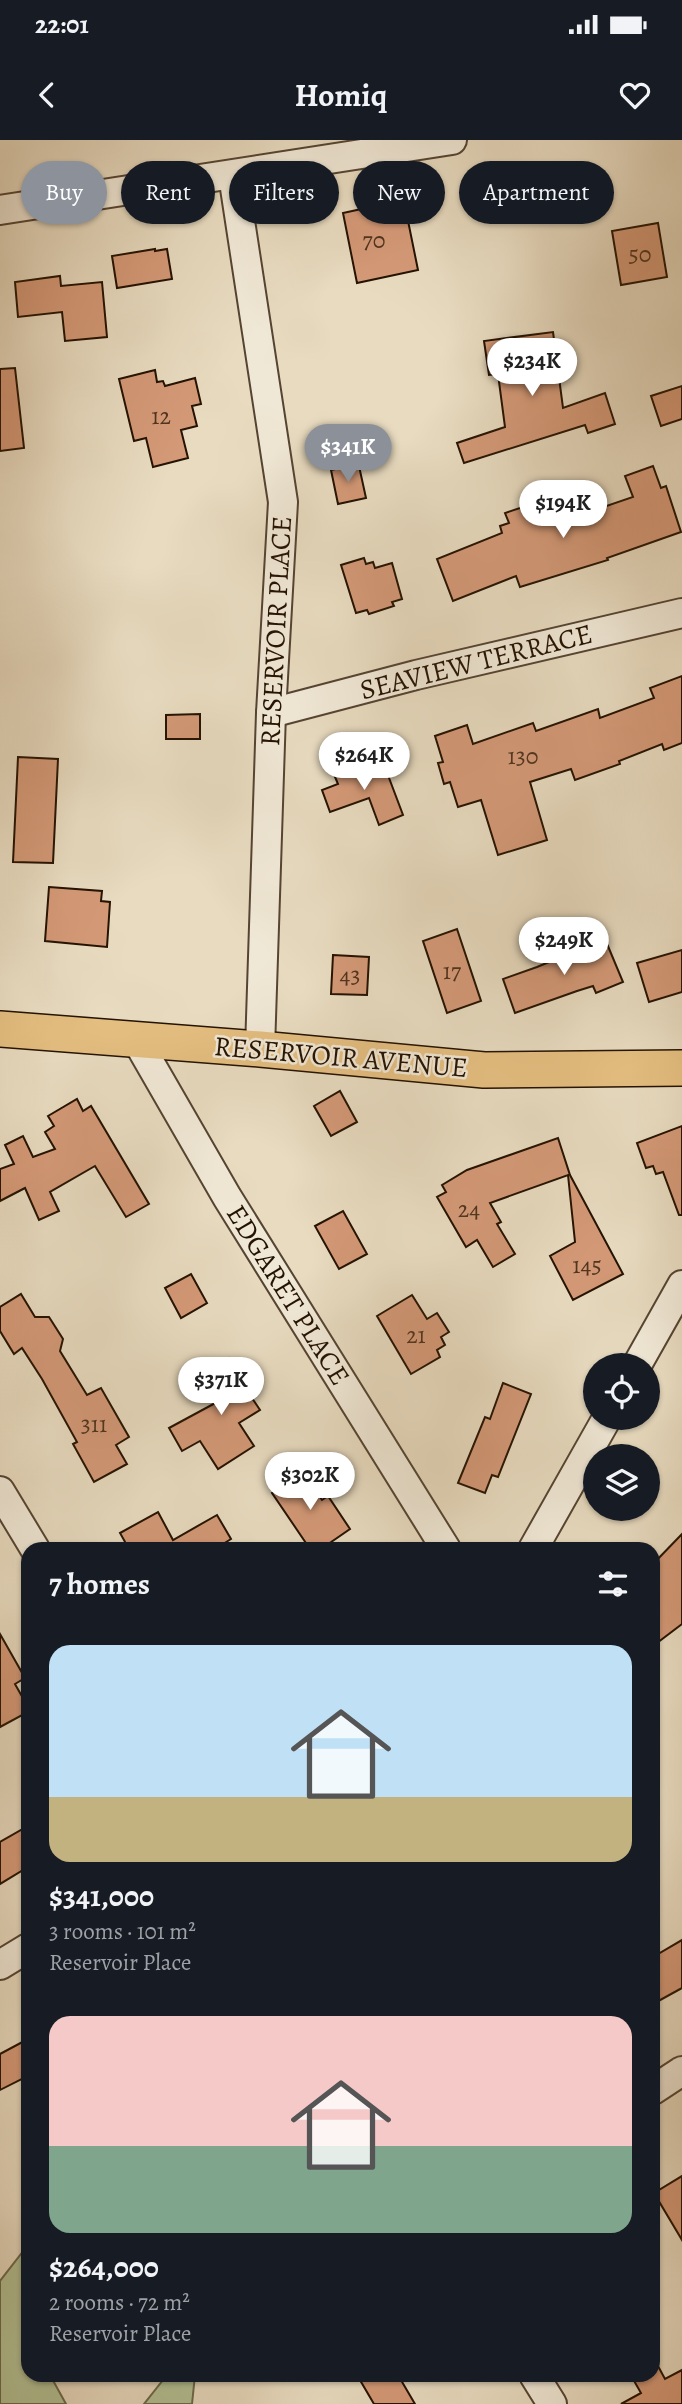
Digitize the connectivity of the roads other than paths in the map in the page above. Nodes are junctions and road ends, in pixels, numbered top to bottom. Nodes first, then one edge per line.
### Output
1 (452, 140) edge
2 (321, 161) edge
3 (229, 176) edge
4 (0, 210) edge
5 (240, 224) edge
6 (682, 612) edge
7 (271, 713) junction
8 (0, 1029) edge
9 (136, 1039) junction
10 (260, 1049) junction
11 (682, 1068) edge
12 (682, 1285) edge
13 (644, 1353) edge
14 (600, 1430) edge
15 (0, 1491) edge
16 (31, 1542) edge
17 (442, 1542) edge
18 (537, 1542) edge
19 (21, 1952) edge
20 (0, 1965) edge
21 (682, 2071) edge
22 (660, 2085) edge
23 (538, 2382) edge
24 (552, 2404) edge

1 - 2 street
3 - 4 street
5 - 7 street, RESERVOIR PLACE
6 - 7 street, SEAVIEW TERRACE
7 - 10 street, RESERVOIR PLACE
8 - 9 main road, RESERVOIR AVENUE
9 - 10 main road, RESERVOIR AVENUE
9 - 17 street, EDGARET PLACE
10 - 11 main road, RESERVOIR AVENUE
12 - 13 street
14 - 18 street
15 - 16 street
19 - 20 street
21 - 22 street
23 - 24 street

